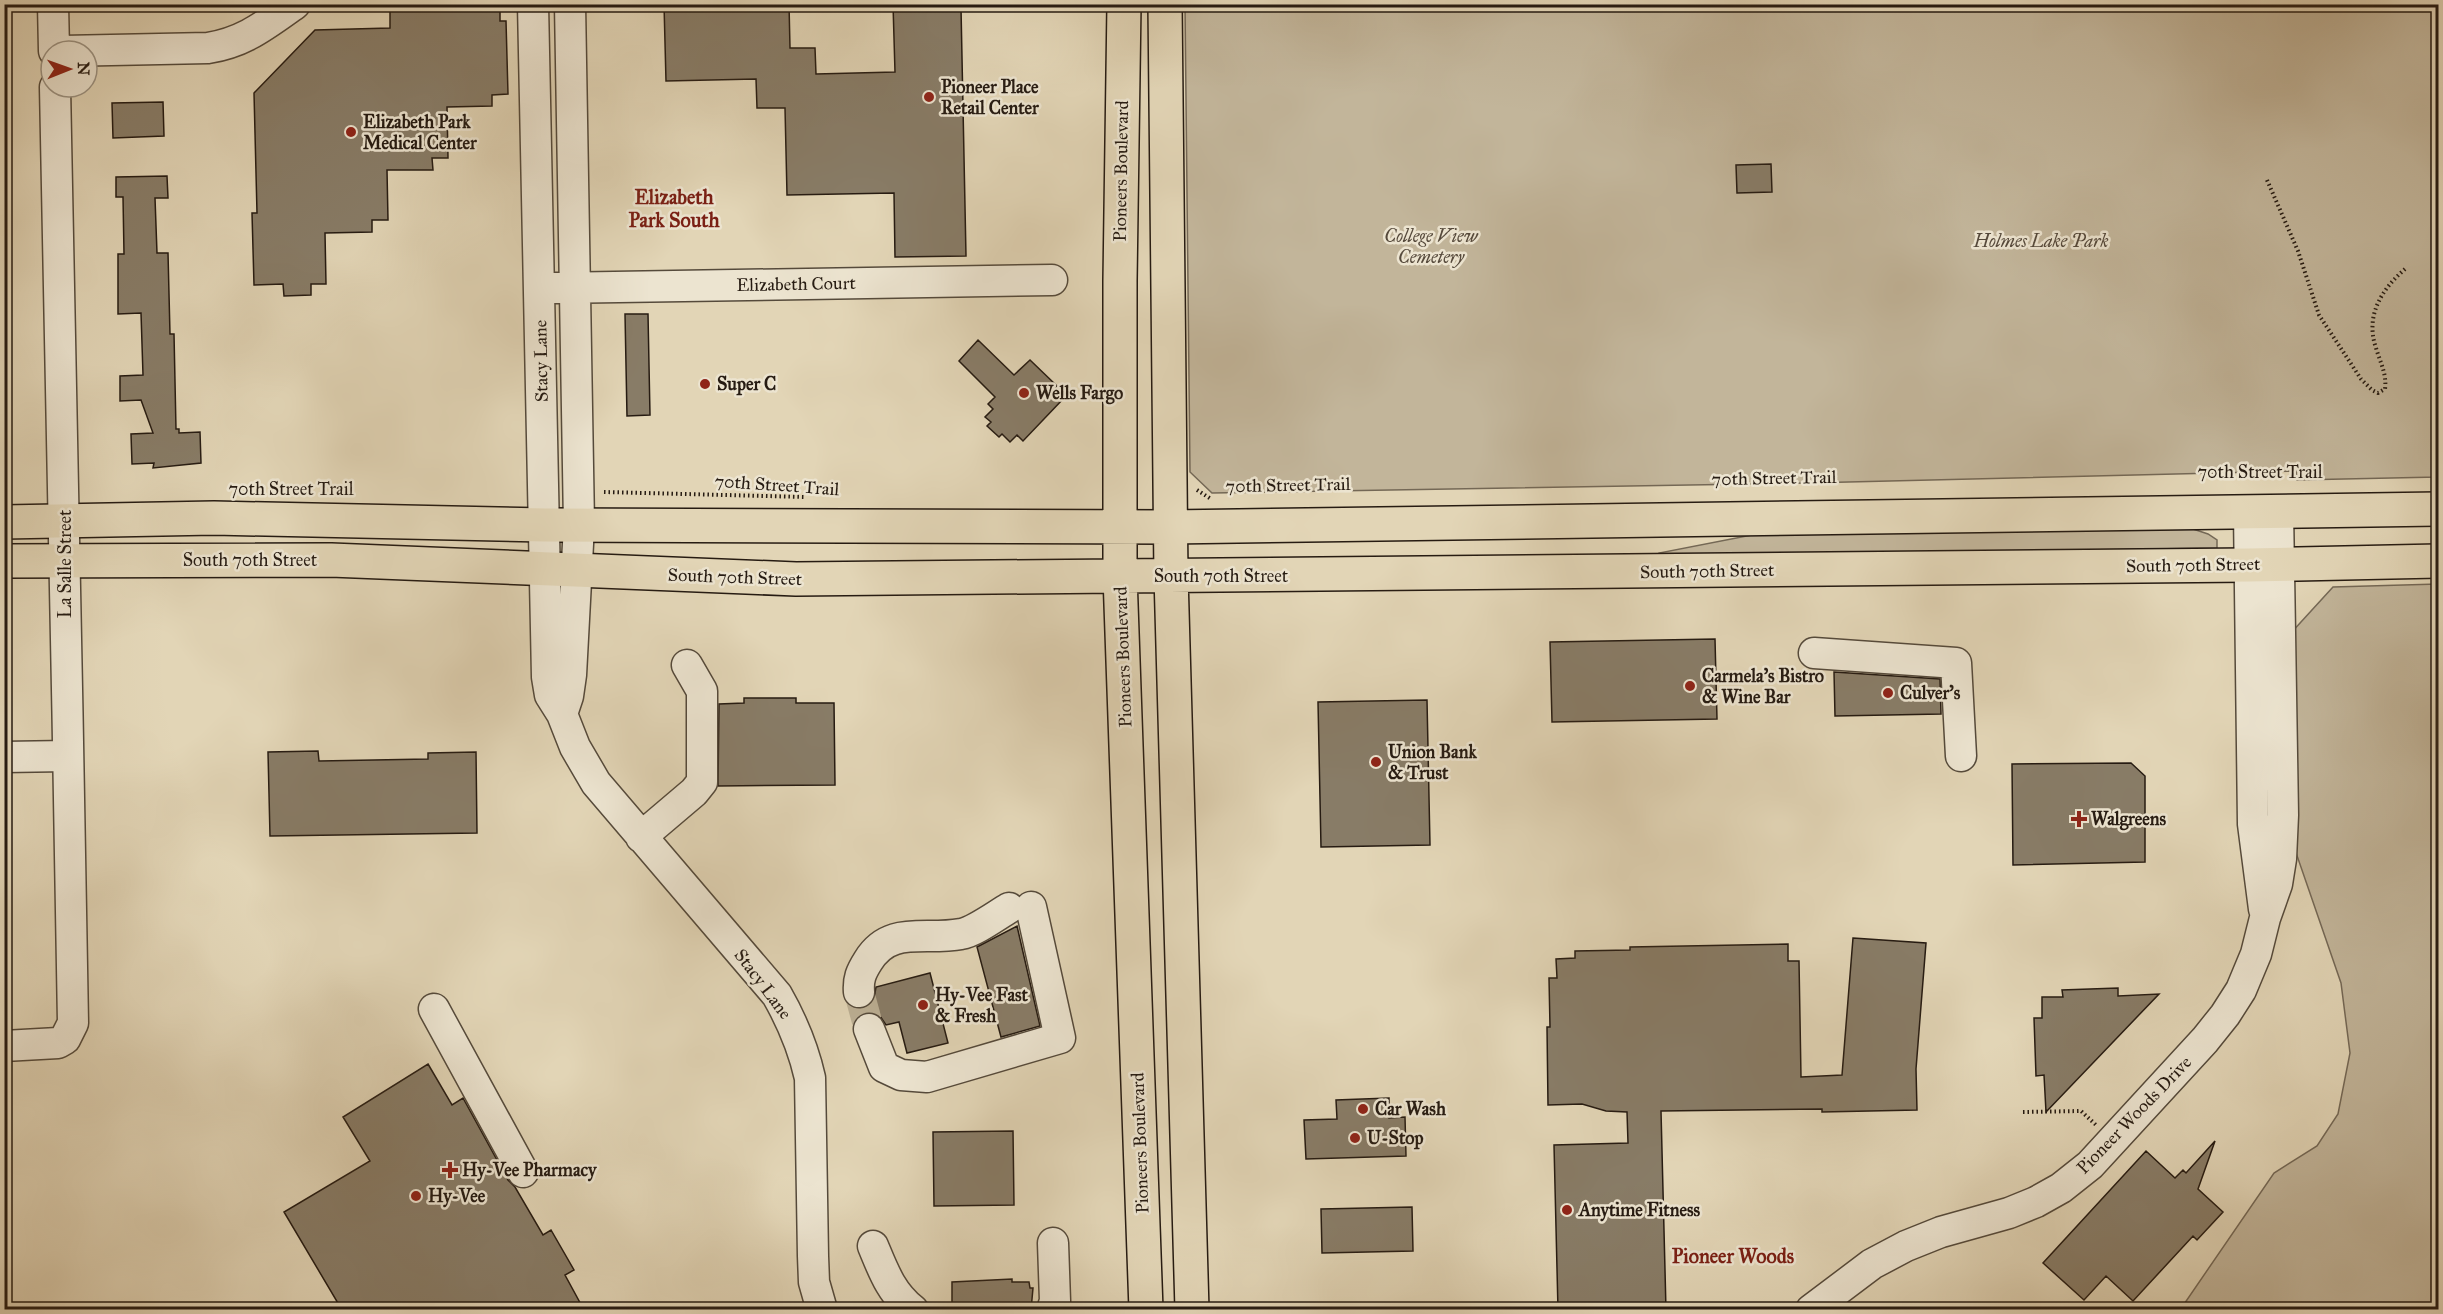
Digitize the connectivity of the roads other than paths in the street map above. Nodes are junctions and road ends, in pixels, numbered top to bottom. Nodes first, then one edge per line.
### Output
1 (53, 4) edge
2 (295, 4) edge
3 (533, 4) edge
4 (570, 4) edge
5 (1124, 4) edge
6 (1166, 4) edge
7 (54, 39) edge
8 (99, 50) edge
9 (55, 99) edge
10 (1052, 280) dead end
11 (539, 288) junction
12 (574, 288) junction
13 (2439, 509) edge
14 (579, 510) junction
15 (2264, 511) junction
16 (65, 520) junction
17 (4, 522) edge
18 (545, 525) junction
19 (1120, 527) junction
20 (1170, 527) junction
21 (66, 560) junction
22 (4, 561) edge
23 (2439, 561) edge
24 (2264, 564) junction
25 (545, 570) junction
26 (578, 571) junction
27 (1120, 576) junction
28 (1171, 576) junction
29 (1814, 653) dead end
30 (687, 665) dead end
31 (562, 714) junction
32 (67, 756) junction
33 (1961, 756) dead end
34 (4, 757) edge
35 (642, 837) junction
36 (865, 981) tunnel mouth
37 (434, 1009) dead end
38 (876, 1028) tunnel mouth
39 (4, 1046) edge
40 (523, 1172) dead end
41 (1053, 1243) dead end
42 (873, 1246) dead end
43 (822, 1310) edge
44 (913, 1310) edge
45 (1052, 1310) edge
46 (1146, 1310) edge
47 (1192, 1310) edge
48 (1810, 1310) edge

1 - 7 street
2 - 8 street
3 - 11 street, Stacy Lane
4 - 12 street, Stacy Lane
5 - 19 main road, Pioneers Boulevard
6 - 20 main road
9 - 16 street, La Salle Street
10 - 12 street, Elizabeth Court
11 - 12 street, Elizabeth Court
11 - 18 street, Stacy Lane
12 - 14 street, Stacy Lane
13 - 15 main road
14 - 18 main road
14 - 19 main road
14 - 26 street, Stacy Lane
15 - 20 main road
15 - 24 street, Pioneer Woods Drive
16 - 17 main road
16 - 18 main road
16 - 21 street, La Salle Street
18 - 25 street, Stacy Lane
19 - 20 main road
19 - 27 main road, Pioneers Boulevard
20 - 28 main road
21 - 22 main road, South 70th Street
21 - 25 main road, South 70th Street
21 - 32 street, La Salle Street
23 - 24 main road, South 70th Street
24 - 28 main road, South 70th Street
24 - 48 street, Pioneer Woods Drive
25 - 26 main road, South 70th Street
25 - 31 street, Stacy Lane
26 - 27 main road, South 70th Street
26 - 31 street, Stacy Lane
27 - 28 main road, South 70th Street
27 - 46 main road, Pioneers Boulevard
28 - 47 main road
29 - 33 street
30 - 35 street
31 - 35 street, Stacy Lane
32 - 34 street
32 - 39 street, La Salle Street
35 - 43 street, Stacy Lane
36 - 38 street
37 - 40 street
41 - 45 street
42 - 44 street

